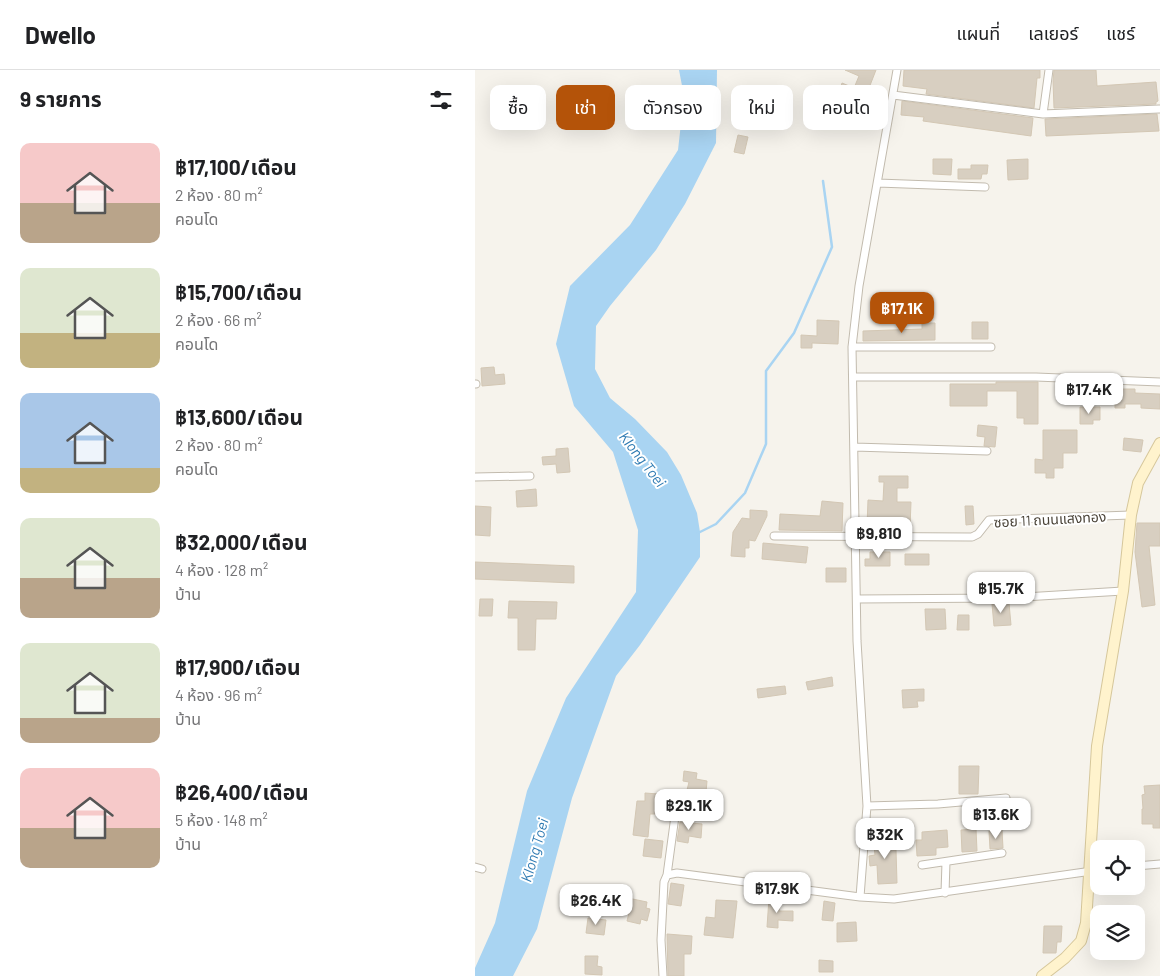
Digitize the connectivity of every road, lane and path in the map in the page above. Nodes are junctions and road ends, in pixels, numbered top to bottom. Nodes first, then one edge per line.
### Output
1 (897, 70) edge
2 (1049, 70) edge
3 (893, 95) junction
4 (1159, 109) edge
5 (1043, 114) junction
6 (878, 183) junction
7 (985, 187) dead end
8 (852, 347) junction
9 (991, 347) dead end
10 (853, 377) junction
11 (1160, 382) edge
12 (1160, 443) edge
13 (854, 447) junction
14 (987, 451) dead end
15 (530, 476) dead end
16 (475, 477) edge
17 (1131, 515) junction
18 (774, 536) dead end
19 (856, 537) junction
20 (1123, 591) junction
21 (857, 599) junction
22 (678, 794) dead end
23 (1006, 798) dead end
24 (867, 806) junction
25 (1095, 840) edge
26 (1002, 853) dead end
27 (946, 862) junction
28 (1160, 864) edge
29 (922, 865) dead end
30 (1145, 865) edge
31 (1090, 871) edge
32 (667, 875) junction
33 (945, 893) junction
34 (1090, 894) edge
35 (860, 897) junction
36 (663, 976) edge
37 (1042, 976) edge

1 - 3 street
2 - 5 street
3 - 5 street
3 - 6 street
4 - 5 street
6 - 7 street
6 - 8 street
8 - 9 street
8 - 10 street
10 - 11 street
10 - 13 street
12 - 17 street
13 - 14 street
13 - 19 street
15 - 16 street
17 - 19 street, ซอย 11 ถนนแสงทอง
17 - 20 street
18 - 19 street, ซอย 11 ถนนแสงทอง
19 - 21 street
20 - 21 street
20 - 25 street
21 - 24 street
22 - 32 street
23 - 24 street
24 - 35 street
26 - 27 street
27 - 29 street
27 - 33 street
28 - 30 street
31 - 33 street
32 - 35 street
32 - 36 street
33 - 35 street
34 - 37 street

